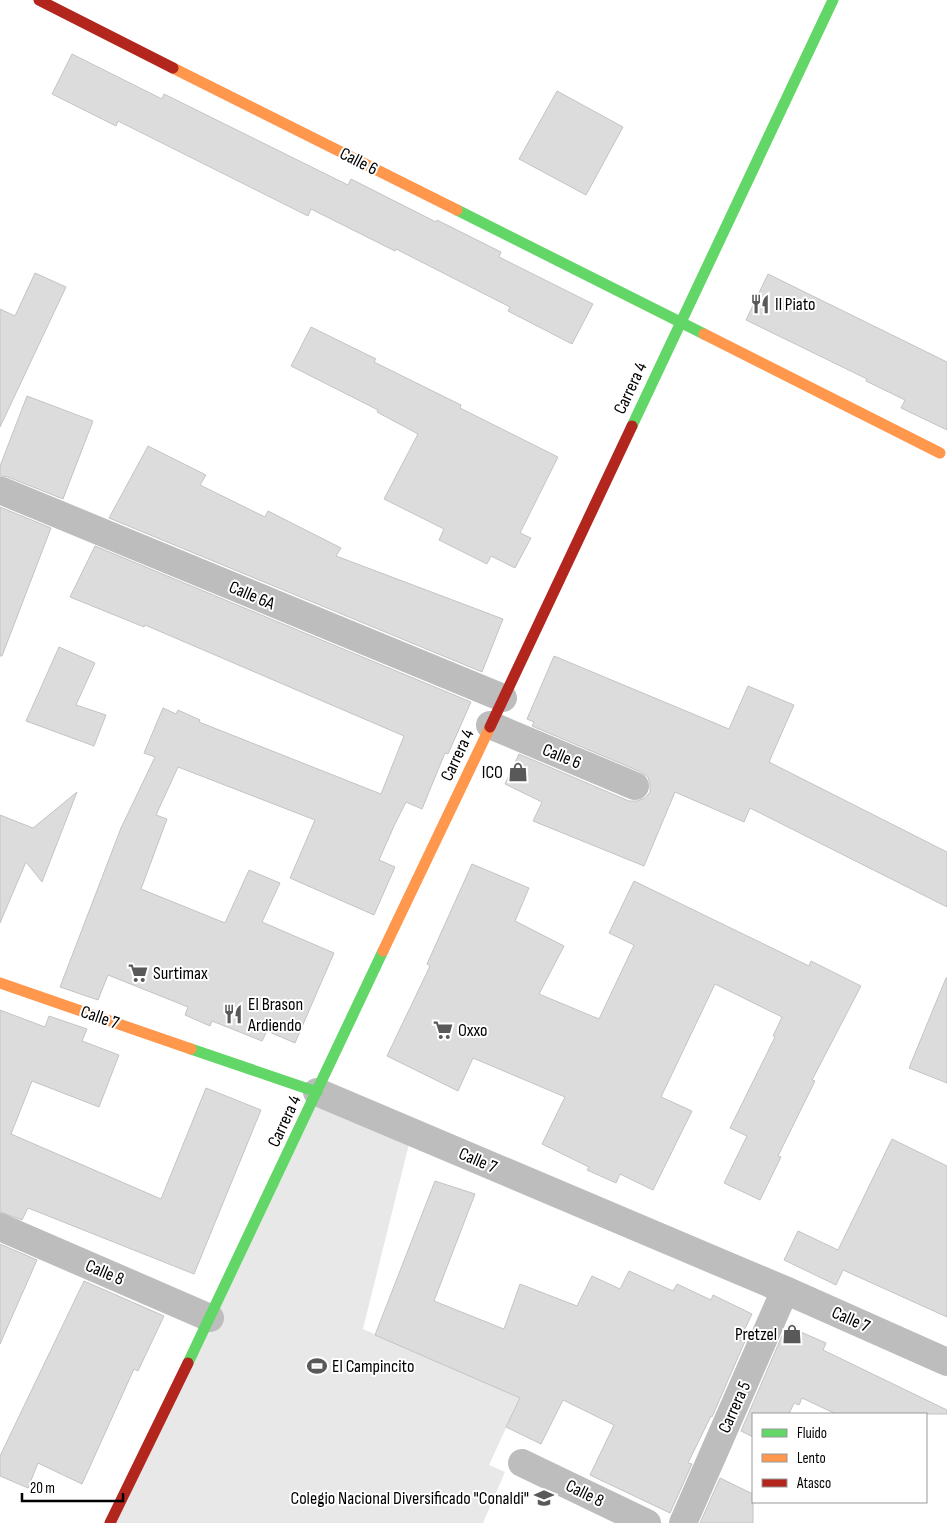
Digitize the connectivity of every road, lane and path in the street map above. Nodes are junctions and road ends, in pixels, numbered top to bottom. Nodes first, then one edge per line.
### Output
1 (39, 0) edge
2 (833, 0) edge
3 (680, 323) junction
4 (940, 453) dead end
5 (2, 491) dead end
6 (502, 698) junction
7 (490, 726) junction
8 (635, 786) dead end
9 (0, 983) edge
10 (317, 1092) junction
11 (0, 1227) edge
12 (785, 1290) junction
13 (210, 1318) junction
14 (947, 1362) edge
15 (522, 1463) dead end
16 (110, 1523) edge
17 (647, 1523) edge
18 (684, 1523) edge

1 - 3 street, Calle 6
2 - 3 street, Carrera 4
3 - 4 street, Calle 6
3 - 6 street, Carrera 4
5 - 6 street, Calle 6A
6 - 7 street, Carrera 4
7 - 8 street, Calle 6
7 - 10 street, Carrera 4
9 - 10 street, Calle 7
10 - 12 street, Calle 7
10 - 13 street, Carrera 4
11 - 13 street, Calle 8
12 - 14 street, Calle 7
12 - 18 street, Carrera 5
13 - 16 street, Carrera 4
15 - 17 street, Calle 8

